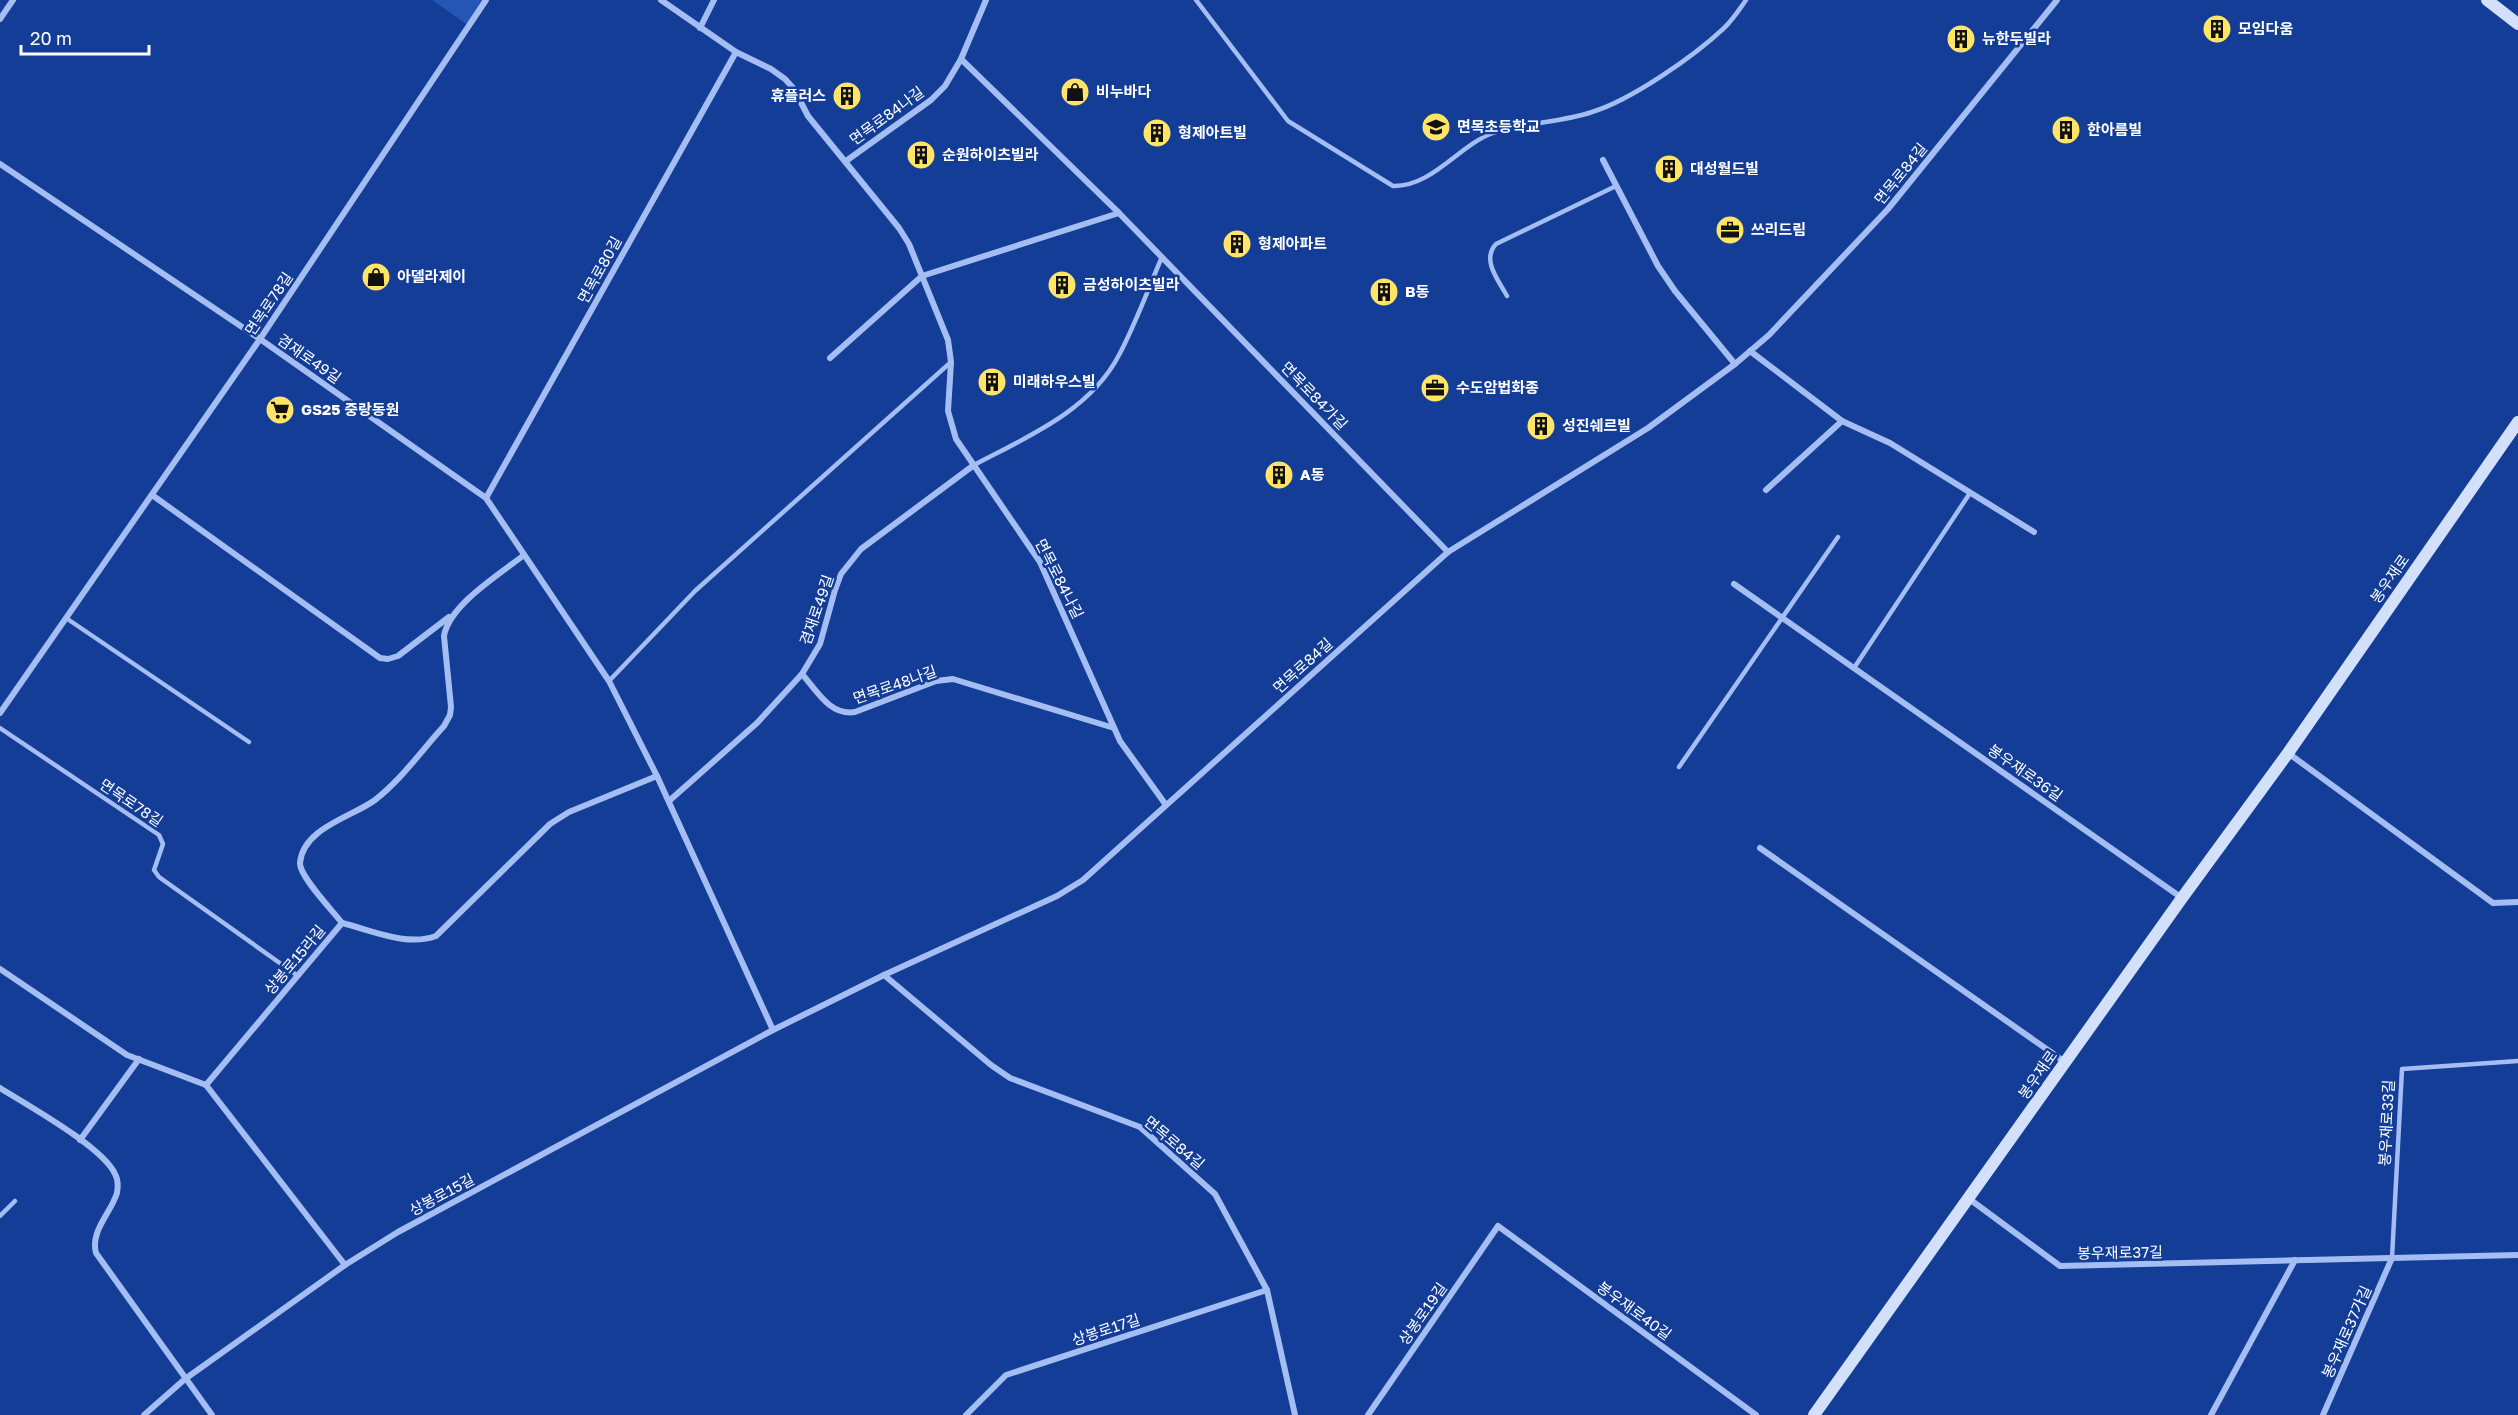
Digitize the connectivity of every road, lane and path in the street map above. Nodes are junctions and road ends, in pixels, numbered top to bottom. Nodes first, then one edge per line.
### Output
1 (13, 0) edge
2 (486, 0) edge
3 (661, 0) edge
4 (714, 0) edge
5 (986, 0) edge
6 (1196, 0) edge
7 (1746, 0) edge
8 (2057, 0) edge
9 (2487, 0) edge
10 (0, 19) edge
11 (2518, 24) edge
12 (700, 28) junction
13 (736, 52) junction
14 (961, 59) junction
15 (1603, 160) dead end
16 (846, 161) junction
17 (0, 164) edge
18 (1616, 186) junction
19 (1119, 213) junction
20 (1162, 257) junction
21 (922, 276) junction
22 (1507, 296) dead end
23 (260, 339) junction
24 (1750, 351) junction
25 (830, 358) dead end
26 (951, 362) junction
27 (1735, 364) junction
28 (1842, 422) junction
29 (2518, 422) edge
30 (975, 465) junction
31 (1766, 490) dead end
32 (1970, 493) junction
33 (152, 495) junction
34 (486, 498) junction
35 (2034, 532) dead end
36 (1838, 537) dead end
37 (1448, 552) junction
38 (524, 555) junction
39 (1734, 584) dead end
40 (457, 611) junction
41 (1783, 617) junction
42 (66, 618) junction
43 (1854, 668) junction
44 (802, 674) junction
45 (609, 681) junction
46 (0, 713) edge
47 (0, 728) edge
48 (1114, 728) junction
49 (249, 742) dead end
50 (2288, 753) junction
51 (1679, 767) dead end
52 (657, 776) junction
53 (669, 801) junction
54 (1166, 805) junction
55 (1760, 848) dead end
56 (2181, 898) junction
57 (2518, 902) edge
58 (342, 923) junction
59 (0, 969) edge
60 (884, 975) junction
61 (298, 976) junction
62 (773, 1030) junction
63 (139, 1059) junction
64 (2518, 1061) edge
65 (2065, 1062) junction
66 (206, 1085) junction
67 (0, 1088) edge
68 (80, 1140) junction
69 (1968, 1198) junction
70 (15, 1201) dead end
71 (0, 1216) edge
72 (1498, 1226) joint
73 (2518, 1255) edge
74 (2392, 1258) junction
75 (2295, 1260) junction
76 (345, 1265) junction
77 (1267, 1290) junction
78 (185, 1378) junction
79 (144, 1415) edge
80 (212, 1415) edge
81 (966, 1415) edge
82 (1295, 1415) edge
83 (1368, 1415) edge
84 (1756, 1415) edge
85 (1814, 1415) edge
86 (2211, 1415) edge
87 (2323, 1415) edge

1 - 10 street
2 - 23 street, 면목로78길
3 - 12 street
4 - 12 street
5 - 14 street
6 - 7 lane
8 - 24 street, 면목로84길
9 - 11 street
12 - 13 street
13 - 16 street, 면목로84나길
13 - 34 street, 면목로80길
14 - 16 street, 면목로84나길
14 - 19 street, 면목로84가길
15 - 18 street
16 - 21 street, 면목로84나길
17 - 23 street, 겸재로49길
18 - 22 lane
18 - 27 street
19 - 20 street, 면목로84가길
19 - 21 street
20 - 30 lane
20 - 37 street, 면목로84가길
21 - 25 street
21 - 26 street, 면목로84나길
23 - 33 street, 면목로78길
23 - 34 street, 겸재로49길
24 - 27 street, 면목로84길
24 - 28 street
26 - 30 street, 면목로84나길
26 - 45 lane
27 - 37 street, 면목로84길
28 - 31 street
28 - 32 street
29 - 50 street, 봉우재로
30 - 44 street, 겸재로49길
30 - 48 street, 면목로84나길
32 - 35 street
32 - 43 lane
33 - 40 street
33 - 42 street, 면목로78길
34 - 38 street, 겸재로49길
36 - 41 lane
37 - 54 street, 면목로84길
38 - 40 street
38 - 45 street, 겸재로49길
39 - 41 street, 봉우재로36길
40 - 58 street
41 - 43 street, 봉우재로36길
41 - 51 lane
42 - 46 street, 면목로78길
42 - 49 lane
43 - 56 street, 봉우재로36길
44 - 48 street, 면목로48나길
44 - 53 street, 겸재로49길
45 - 52 street, 겸재로49길
47 - 61 lane, 면목로78길
48 - 54 street, 면목로84나길
50 - 56 street, 봉우재로
50 - 57 street
52 - 53 street, 겸재로49길
52 - 58 street, 상봉로15라길
53 - 62 street, 겸재로49길
54 - 60 street, 면목로84길
55 - 65 street
56 - 65 street, 봉우재로
58 - 61 street, 상봉로15라길
59 - 63 street
60 - 62 street, 면목로84길
60 - 77 street, 면목로84길
61 - 66 street, 상봉로15라길
62 - 76 street, 상봉로15길
63 - 66 street
63 - 68 street
64 - 74 lane, 봉우재로33길
65 - 69 street, 봉우재로
66 - 76 street
67 - 68 street
68 - 78 street
69 - 75 street, 봉우재로37길
69 - 85 street, 봉우재로
70 - 71 lane
72 - 83 street, 상봉로19길
72 - 84 street, 봉우재로40길
73 - 74 street, 봉우재로37길
74 - 75 street, 봉우재로37길
74 - 87 street, 봉우재로37가길
75 - 86 street
76 - 78 street, 상봉로15길
77 - 81 street, 상봉로17길
77 - 82 street, 면목로84길
78 - 79 street, 상봉로15길
78 - 80 street

